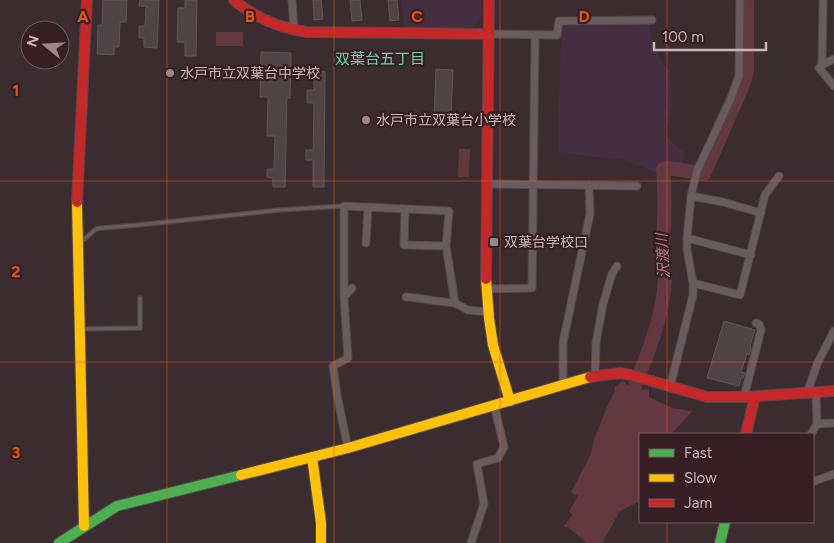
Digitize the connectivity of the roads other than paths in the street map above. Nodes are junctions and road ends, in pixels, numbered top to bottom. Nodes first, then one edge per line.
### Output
1 (87, 0) edge
2 (234, 0) edge
3 (292, 0) edge
4 (490, 0) edge
5 (740, 0) edge
6 (822, 0) edge
7 (652, 20) dead end
8 (294, 31) junction
9 (489, 34) junction
10 (535, 35) junction
11 (834, 59) edge
12 (822, 65) junction
13 (834, 86) edge
14 (779, 176) dead end
15 (487, 184) junction
16 (534, 184) junction
17 (589, 185) junction
18 (636, 186) dead end
19 (691, 196) junction
20 (344, 206) junction
21 (368, 207) junction
22 (405, 209) junction
23 (761, 213) junction
24 (687, 238) junction
25 (366, 244) dead end
26 (77, 245) junction
27 (446, 246) junction
28 (751, 255) junction
29 (617, 266) dead end
30 (693, 283) junction
31 (352, 288) dead end
32 (487, 289) junction
33 (344, 297) junction
34 (406, 297) dead end
35 (140, 298) dead end
36 (455, 303) junction
37 (489, 312) junction
38 (756, 322) dead end
39 (80, 330) junction
40 (834, 331) edge
41 (596, 376) junction
42 (563, 386) junction
43 (670, 387) junction
44 (834, 391) edge
45 (812, 393) junction
46 (756, 396) junction
47 (744, 397) junction
48 (510, 401) junction
49 (494, 405) junction
50 (834, 423) edge
51 (817, 424) junction
52 (746, 433) edge
53 (812, 433) edge
54 (348, 448) junction
55 (312, 458) junction
56 (834, 474) edge
57 (814, 480) edge
58 (725, 523) edge
59 (84, 526) junction
60 (59, 543) edge
61 (321, 543) edge
62 (471, 543) edge
63 (720, 543) edge

1 - 26 street
2 - 8 street
3 - 8 street
4 - 9 street
5 - 19 street
6 - 12 street
7 - 10 street
8 - 9 street
9 - 10 street
9 - 15 street
10 - 16 street
11 - 12 street
12 - 13 street
14 - 23 street
15 - 16 street
15 - 32 street
16 - 17 street
16 - 32 street
17 - 18 street
17 - 42 street
19 - 23 street
19 - 24 street
20 - 21 street
20 - 26 lane
20 - 33 street
21 - 22 street
21 - 25 street
22 - 27 street
22 - 27 street
23 - 28 street
24 - 28 street
24 - 30 street
26 - 39 street
27 - 36 street
28 - 30 street
29 - 41 street
30 - 43 street
31 - 33 street
32 - 37 street
33 - 54 street
34 - 36 street
35 - 39 lane
36 - 37 street
37 - 48 street
38 - 47 street
39 - 59 street
40 - 45 street
41 - 42 street
41 - 43 street
42 - 48 street
43 - 47 street
44 - 45 street
45 - 46 street
45 - 51 street
46 - 47 street
46 - 52 street
48 - 49 street
49 - 54 street
49 - 62 street
50 - 51 street
51 - 53 street
54 - 55 street
55 - 59 street
55 - 61 street
56 - 57 street
58 - 63 street
59 - 60 street

